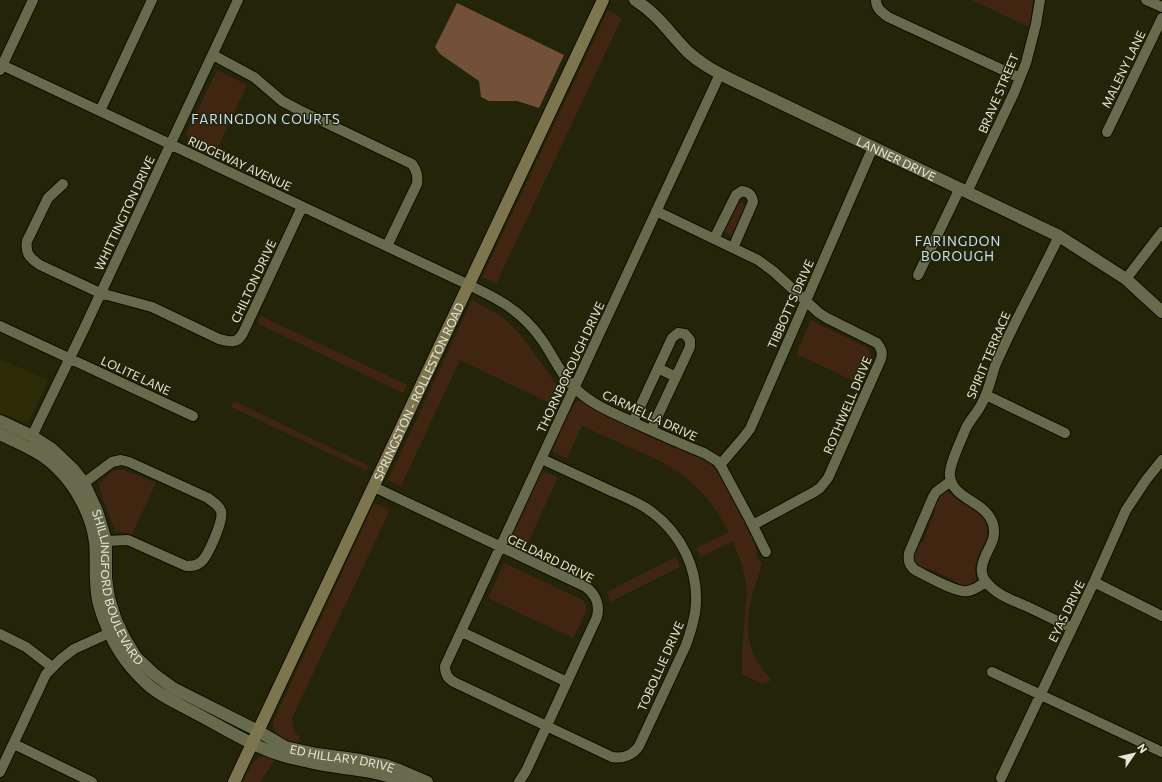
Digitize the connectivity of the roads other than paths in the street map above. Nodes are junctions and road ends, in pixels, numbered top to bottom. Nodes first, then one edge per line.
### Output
1 (33, 0) edge
2 (152, 0) edge
3 (238, 0) edge
4 (603, 0) edge
5 (635, 0) edge
6 (876, 0) edge
7 (1040, 0) edge
8 (1146, 0) edge
9 (1162, 7) edge
10 (1162, 18) edge
11 (213, 55) junction
12 (1, 66) edge
13 (720, 74) junction
14 (1020, 78) junction
15 (100, 111) junction
16 (1107, 132) dead end
17 (170, 144) junction
18 (873, 147) junction
19 (63, 184) dead end
20 (964, 190) junction
21 (302, 207) junction
22 (656, 211) junction
23 (1162, 232) edge
24 (1059, 236) junction
25 (714, 239) junction
26 (387, 246) junction
27 (733, 248) junction
28 (918, 275) dead end
29 (1126, 279) junction
30 (469, 285) junction
31 (100, 293) junction
32 (806, 301) junction
33 (1162, 312) edge
34 (0, 326) edge
35 (69, 359) junction
36 (658, 368) junction
37 (676, 377) junction
38 (575, 388) junction
39 (986, 395) junction
40 (193, 416) dead end
41 (0, 421) edge
42 (633, 422) junction
43 (651, 430) junction
44 (1066, 433) dead end
45 (0, 434) edge
46 (32, 436) junction
47 (542, 458) junction
48 (1162, 460) edge
49 (720, 464) junction
50 (951, 482) junction
51 (84, 483) junction
52 (374, 487) junction
53 (753, 525) junction
54 (106, 541) junction
55 (500, 547) junction
56 (766, 552) dead end
57 (986, 582) junction
58 (1094, 582) junction
59 (1162, 616) edge
60 (1072, 628) junction
61 (114, 630) junction
62 (462, 632) junction
63 (0, 634) edge
64 (52, 667) junction
65 (445, 672) joint
66 (992, 672) dead end
67 (567, 682) junction
68 (1040, 694) junction
69 (547, 726) junction
70 (258, 731) junction
71 (253, 743) junction
72 (14, 744) junction
73 (1162, 752) edge
74 (0, 772) edge
75 (1000, 778) dead end
76 (92, 782) edge
77 (234, 782) edge
78 (405, 782) edge
79 (427, 782) edge
80 (519, 782) edge

1 - 12 street
2 - 15 street
3 - 11 street, WHITTINGTON DRIVE
4 - 30 main road, SPRINGSTON - ROLLESTON ROAD
5 - 13 street, LANNER DRIVE
6 - 14 street
7 - 14 street, BRAVE STREET
8 - 9 street
10 - 16 street, MALENY LANE
11 - 17 street, WHITTINGTON DRIVE
11 - 26 street
12 - 15 street, RIDGEWAY AVENUE
13 - 18 street, LANNER DRIVE
13 - 22 street, THORNBOROUGH DRIVE
14 - 20 street, BRAVE STREET
15 - 17 street, RIDGEWAY AVENUE
17 - 21 street, RIDGEWAY AVENUE
17 - 31 street, WHITTINGTON DRIVE
18 - 20 street, LANNER DRIVE
18 - 32 street, TIBBOTTS DRIVE
19 - 31 street
20 - 24 street, LANNER DRIVE
20 - 28 street, BRAVE STREET
21 - 26 street, RIDGEWAY AVENUE
21 - 31 street, CHILTON DRIVE
22 - 25 street, ROTHWELL DRIVE
22 - 38 street, THORNBOROUGH DRIVE
23 - 29 street
24 - 29 street, LANNER DRIVE
24 - 39 street, SPIRIT TERRACE
25 - 27 street, ROTHWELL DRIVE
25 - 27 street
26 - 30 street, RIDGEWAY AVENUE
27 - 32 street, ROTHWELL DRIVE
29 - 33 street, LANNER DRIVE
30 - 38 street, CARMELLA DRIVE
30 - 52 main road, SPRINGSTON - ROLLESTON ROAD
31 - 35 street, WHITTINGTON DRIVE
32 - 49 street, TIBBOTTS DRIVE
32 - 53 street, ROTHWELL DRIVE
34 - 35 street, LOLITE LANE
35 - 40 street, LOLITE LANE
35 - 46 street, WHITTINGTON DRIVE
36 - 37 street
36 - 37 street
36 - 42 street
37 - 43 street
38 - 42 street, CARMELLA DRIVE
38 - 47 street, THORNBOROUGH DRIVE
39 - 44 street
39 - 50 street, SPIRIT TERRACE
41 - 46 street, SHILLINGFORD BOULEVARD
42 - 43 street, CARMELLA DRIVE
43 - 49 street, CARMELLA DRIVE
45 - 61 street, SHILLINGFORD BOULEVARD
46 - 51 street, SHILLINGFORD BOULEVARD
47 - 55 street, THORNBOROUGH DRIVE
47 - 69 street, TOBOLLIE DRIVE
48 - 58 street, EYAS DRIVE
49 - 53 street, CARMELLA DRIVE
50 - 57 street
50 - 57 street
51 - 54 street, SHILLINGFORD BOULEVARD
51 - 54 street
52 - 55 street, GELDARD DRIVE
52 - 70 main road, SPRINGSTON - ROLLESTON ROAD
53 - 56 street, CARMELLA DRIVE
54 - 61 street, SHILLINGFORD BOULEVARD
55 - 62 street, THORNBOROUGH DRIVE
55 - 67 street, GELDARD DRIVE
57 - 60 street
58 - 59 street
58 - 60 street, EYAS DRIVE
60 - 68 street, EYAS DRIVE
61 - 64 street
61 - 70 street, SHILLINGFORD BOULEVARD
61 - 71 street, SHILLINGFORD BOULEVARD
62 - 65 street, THORNBOROUGH DRIVE
62 - 67 street
63 - 64 street
64 - 72 street
65 - 69 street, TOBOLLIE DRIVE
66 - 68 street
67 - 69 street, GELDARD DRIVE
68 - 73 street
68 - 75 street, EYAS DRIVE
69 - 80 street, GELDARD DRIVE
70 - 71 main road, SPRINGSTON - ROLLESTON ROAD
70 - 79 street, ED HILLARY DRIVE
71 - 77 main road, SPRINGSTON - ROLLESTON ROAD
71 - 78 street, ED HILLARY DRIVE
72 - 74 street
72 - 76 street

